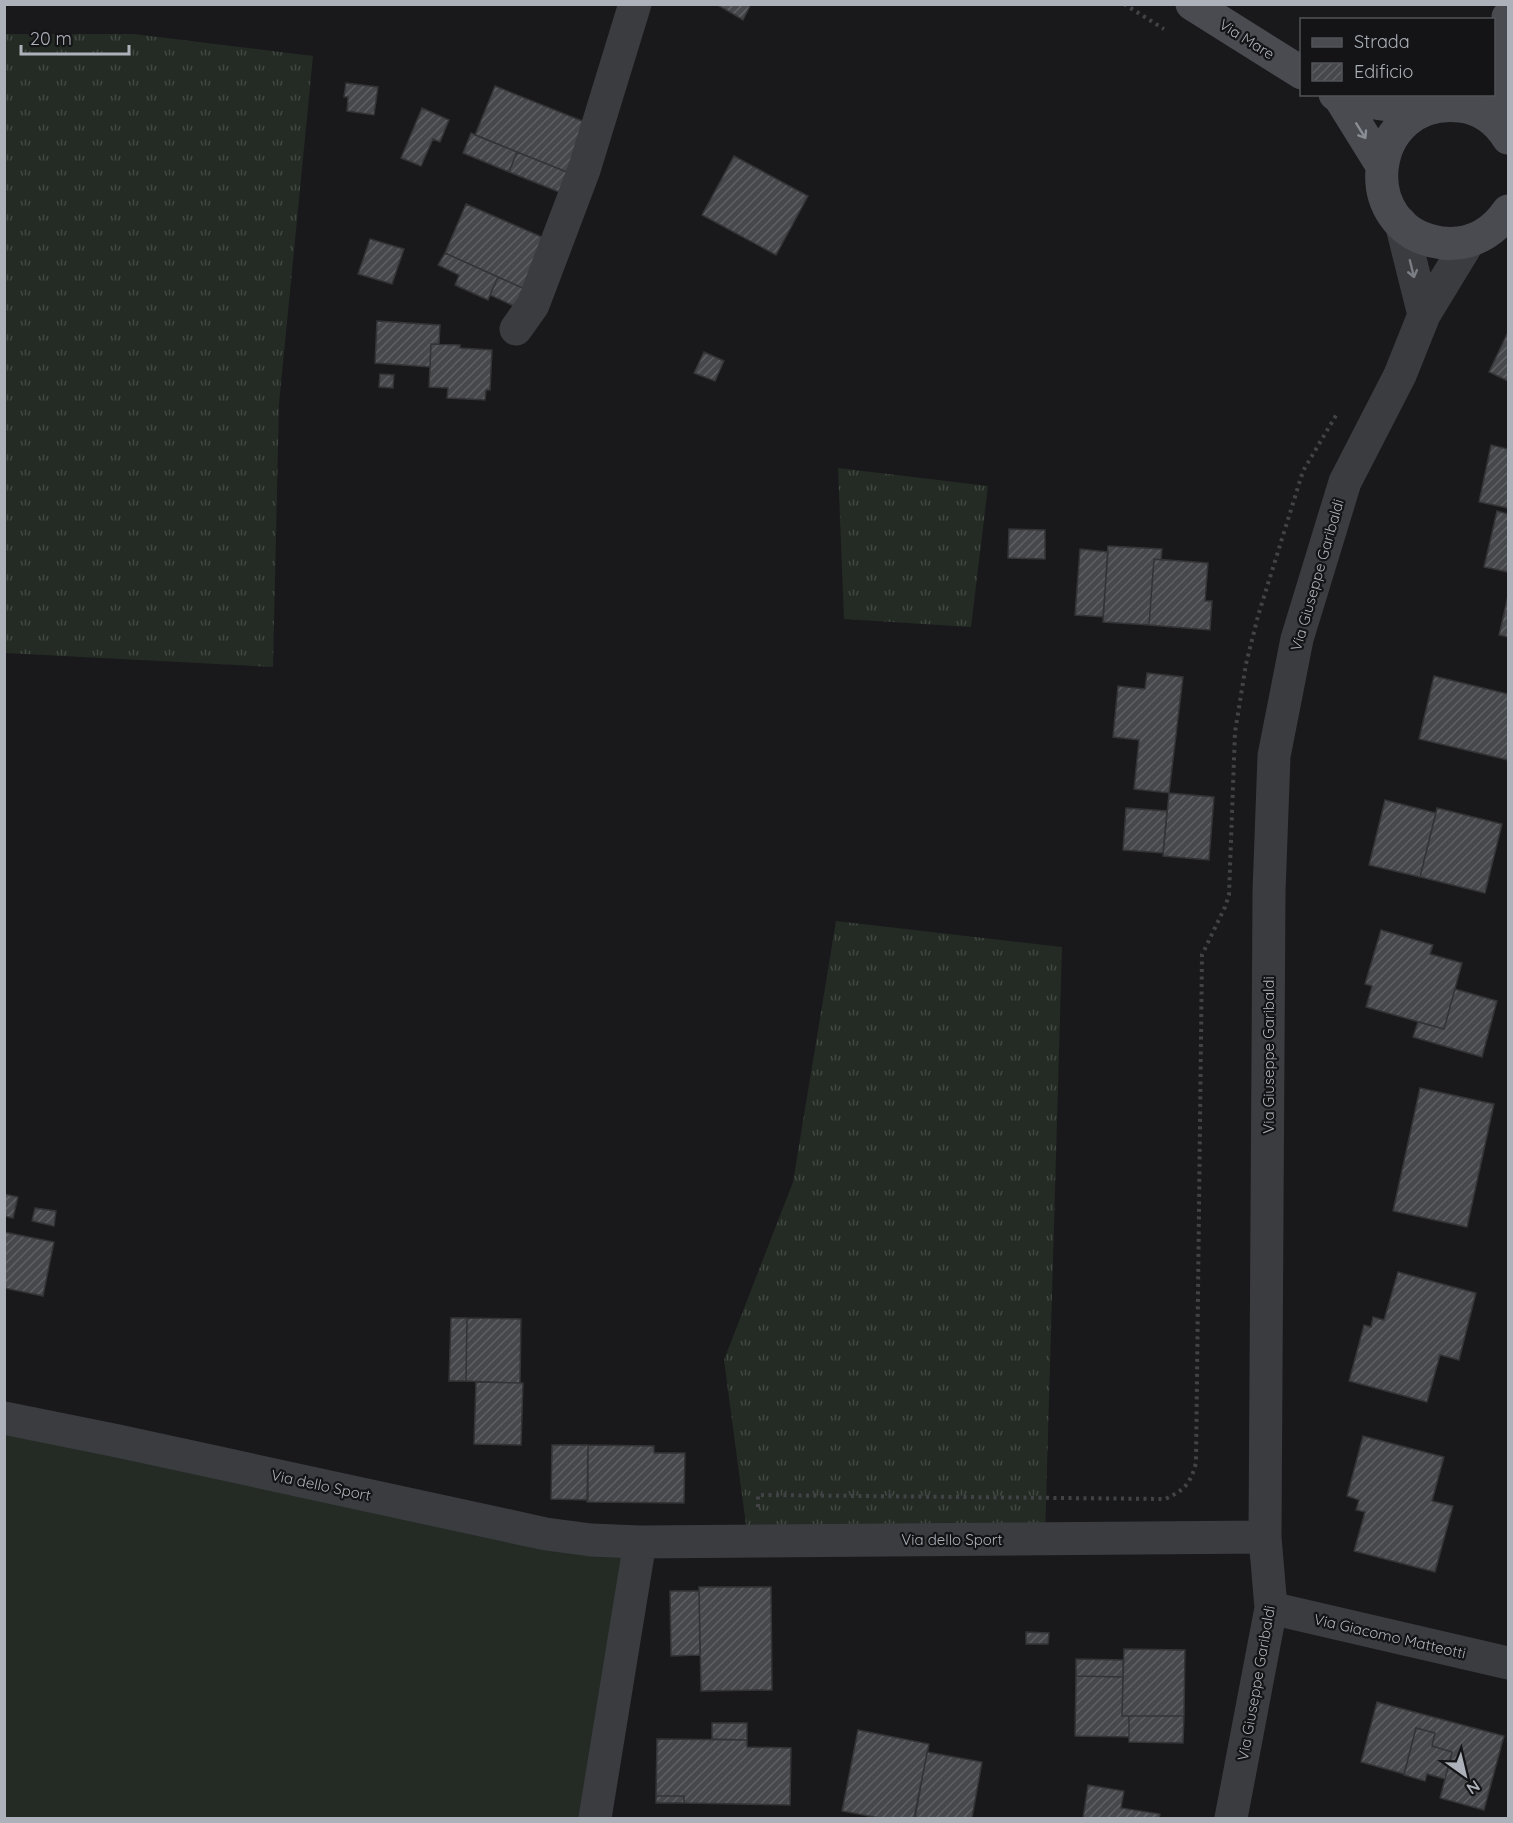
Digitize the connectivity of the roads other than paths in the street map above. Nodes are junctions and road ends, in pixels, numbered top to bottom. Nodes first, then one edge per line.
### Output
1 (635, 4) edge
2 (1192, 4) edge
3 (1503, 33) edge
4 (1300, 72) edge
5 (1338, 96) edge
6 (1441, 103) edge
7 (1505, 133) edge
8 (1381, 164) junction
9 (1506, 219) edge
10 (1401, 223) junction
11 (1468, 241) junction
12 (1424, 315) junction
13 (516, 329) dead end
14 (4, 1418) edge
15 (1265, 1537) junction
16 (640, 1542) junction
17 (1271, 1608) junction
18 (1509, 1664) edge
19 (595, 1818) edge
20 (1231, 1818) edge

1 - 13 street
2 - 4 main road, Via Mare
3 - 7 main road
5 - 6 main road
5 -> 8 main road
6 - 7 main road
6 - 8 main road
8 - 10 main road
9 - 11 main road
10 - 11 main road
10 -> 12 street
11 - 12 street, Via Giuseppe Garibaldi
12 - 15 street, Via Giuseppe Garibaldi
14 - 16 street, Via dello Sport
15 - 16 street, Via dello Sport
15 - 17 street, Via Giuseppe Garibaldi
16 - 19 street
17 - 18 street, Via Giacomo Matteotti
17 - 20 street, Via Giuseppe Garibaldi

